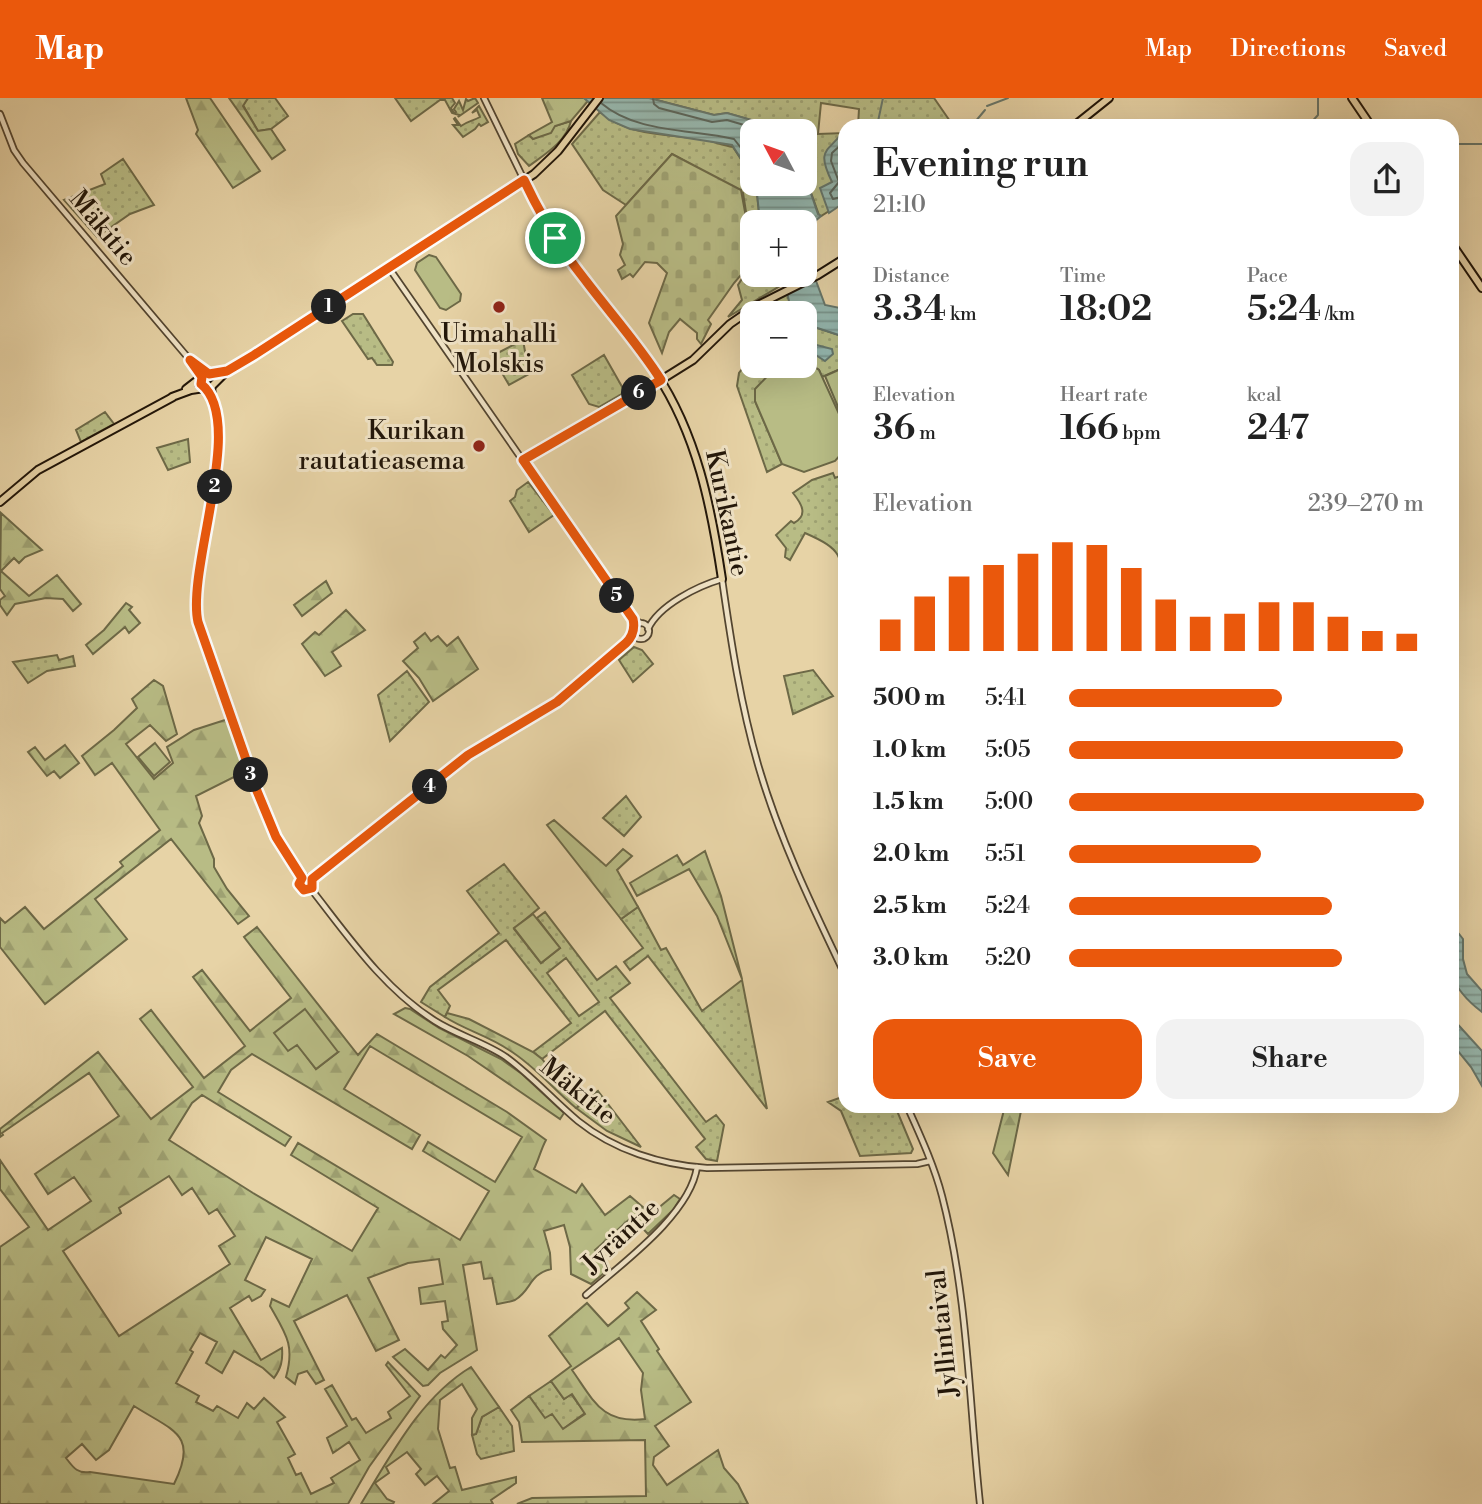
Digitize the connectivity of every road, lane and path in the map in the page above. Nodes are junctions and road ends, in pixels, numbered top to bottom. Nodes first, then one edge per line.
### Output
1 (484, 98) edge
2 (599, 98) edge
3 (1109, 98) edge
4 (1352, 98) edge
5 (0, 114) edge
6 (1083, 119) edge
7 (1366, 119) edge
8 (524, 180) junction
9 (1459, 254) edge
10 (838, 262) edge
11 (389, 268) junction
12 (1482, 288) edge
13 (227, 371) junction
14 (205, 376) junction
15 (661, 380) junction
16 (209, 386) junction
17 (172, 397) junction
18 (523, 460) junction
19 (0, 502) edge
20 (723, 579) junction
21 (633, 619) junction
22 (652, 621) junction
23 (641, 623) junction
24 (634, 629) junction
25 (648, 629) junction
26 (638, 638) junction
27 (629, 640) junction
28 (302, 878) junction
29 (312, 879) junction
30 (311, 889) junction
31 (838, 960) edge
32 (910, 1113) edge
33 (930, 1161) junction
34 (697, 1167) junction
35 (586, 1295) dead end
36 (980, 1504) edge

1 - 8 street, Kurikantie
2 - 8 main road
3 - 6 main road
4 - 7 main road
5 - 14 street, Mäkitie
8 - 11 main road
8 - 15 main road, Kurikantie
9 - 12 main road
10 - 15 main road
11 - 13 main road
11 - 18 street
13 - 14 main road
13 - 16 main road
14 - 16 main road
14 - 16 main road
14 - 17 main road
15 - 18 street
15 - 20 main road, Kurikantie
16 - 17 main road
16 - 28 street
17 - 19 main road
18 - 21 street
20 - 22 street
20 - 31 street, Kurikantie
21 - 23 street
21 - 24 street
22 - 23 street
22 - 25 street
23 - 24 street
23 - 25 street
24 - 26 street
24 - 27 street
25 - 26 street
26 - 27 street
27 - 29 street
28 - 29 street
28 - 30 street
29 - 30 street
30 - 34 street, Mäkitie
32 - 33 street
33 - 34 street, Mäkitie
33 - 36 street, Jyllintaival
34 - 35 street, Jyräntie

